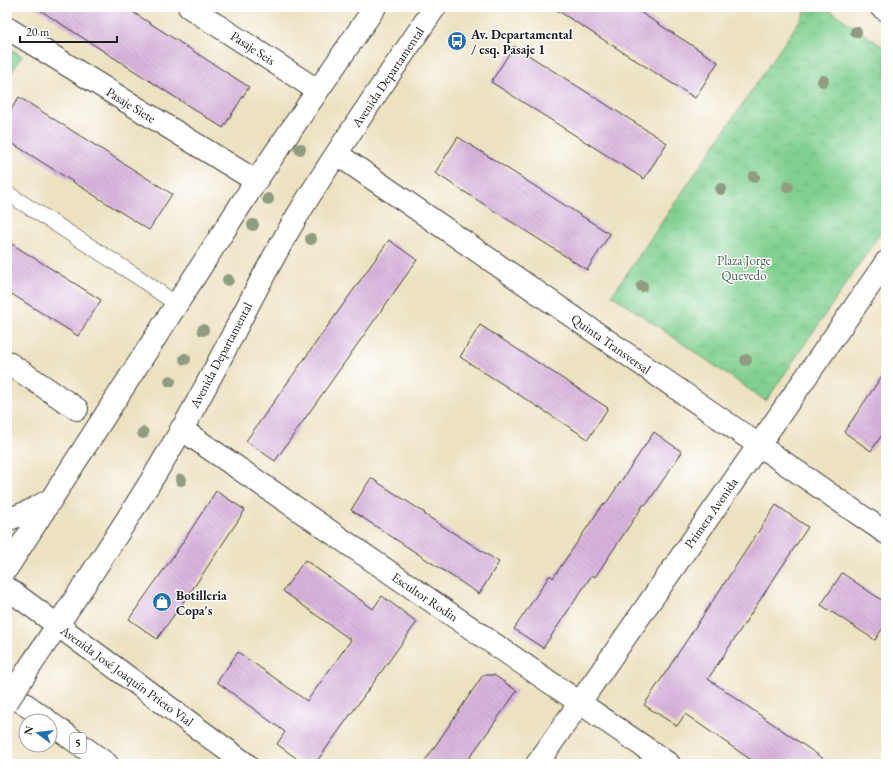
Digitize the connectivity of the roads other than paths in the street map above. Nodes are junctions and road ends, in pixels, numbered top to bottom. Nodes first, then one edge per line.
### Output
1 (189, 7) edge
2 (375, 7) edge
3 (435, 7) edge
4 (881, 7) edge
5 (886, 10) edge
6 (7, 28) edge
7 (317, 90) junction
8 (337, 154) junction
9 (256, 181) junction
10 (7, 193) edge
11 (886, 262) edge
12 (176, 304) junction
13 (7, 362) edge
14 (77, 409) dead end
15 (182, 429) junction
16 (758, 445) junction
17 (51, 499) junction
18 (7, 520) edge
19 (886, 533) edge
20 (7, 568) edge
21 (7, 588) edge
22 (58, 625) junction
23 (7, 691) edge
24 (7, 702) edge
25 (580, 703) junction
26 (37, 713) edge
27 (58, 729) edge
28 (106, 764) edge
29 (246, 764) edge
30 (537, 764) edge
31 (669, 764) edge

1 - 7 main road, Pasaje Seis
2 - 7 main road
3 - 8 main road, Avenida Departamental
4 - 5 main road
6 - 9 main road, Pasaje Siete
7 - 9 main road
8 - 15 main road, Avenida Departamental
8 - 16 main road, Quinta Transversal
9 - 12 main road
10 - 12 lane
11 - 16 main road, Primera Avenida
12 - 17 main road
13 - 14 main road
15 - 22 main road, Avenida Departamental
15 - 25 main road, Escultor Rodin
16 - 19 main road, Quinta Transversal
16 - 25 main road, Primera Avenida
17 - 18 main road
17 - 20 main road
21 - 22 main road, Avenida José Joaquín Prieto Vial
22 - 24 main road, Avenida Departamental, bridge
22 - 29 main road, Avenida José Joaquín Prieto Vial
23 - 26 main road, 5
25 - 30 main road, Primera Avenida
25 - 31 main road, Escultor Rodin
27 - 28 main road, 5

